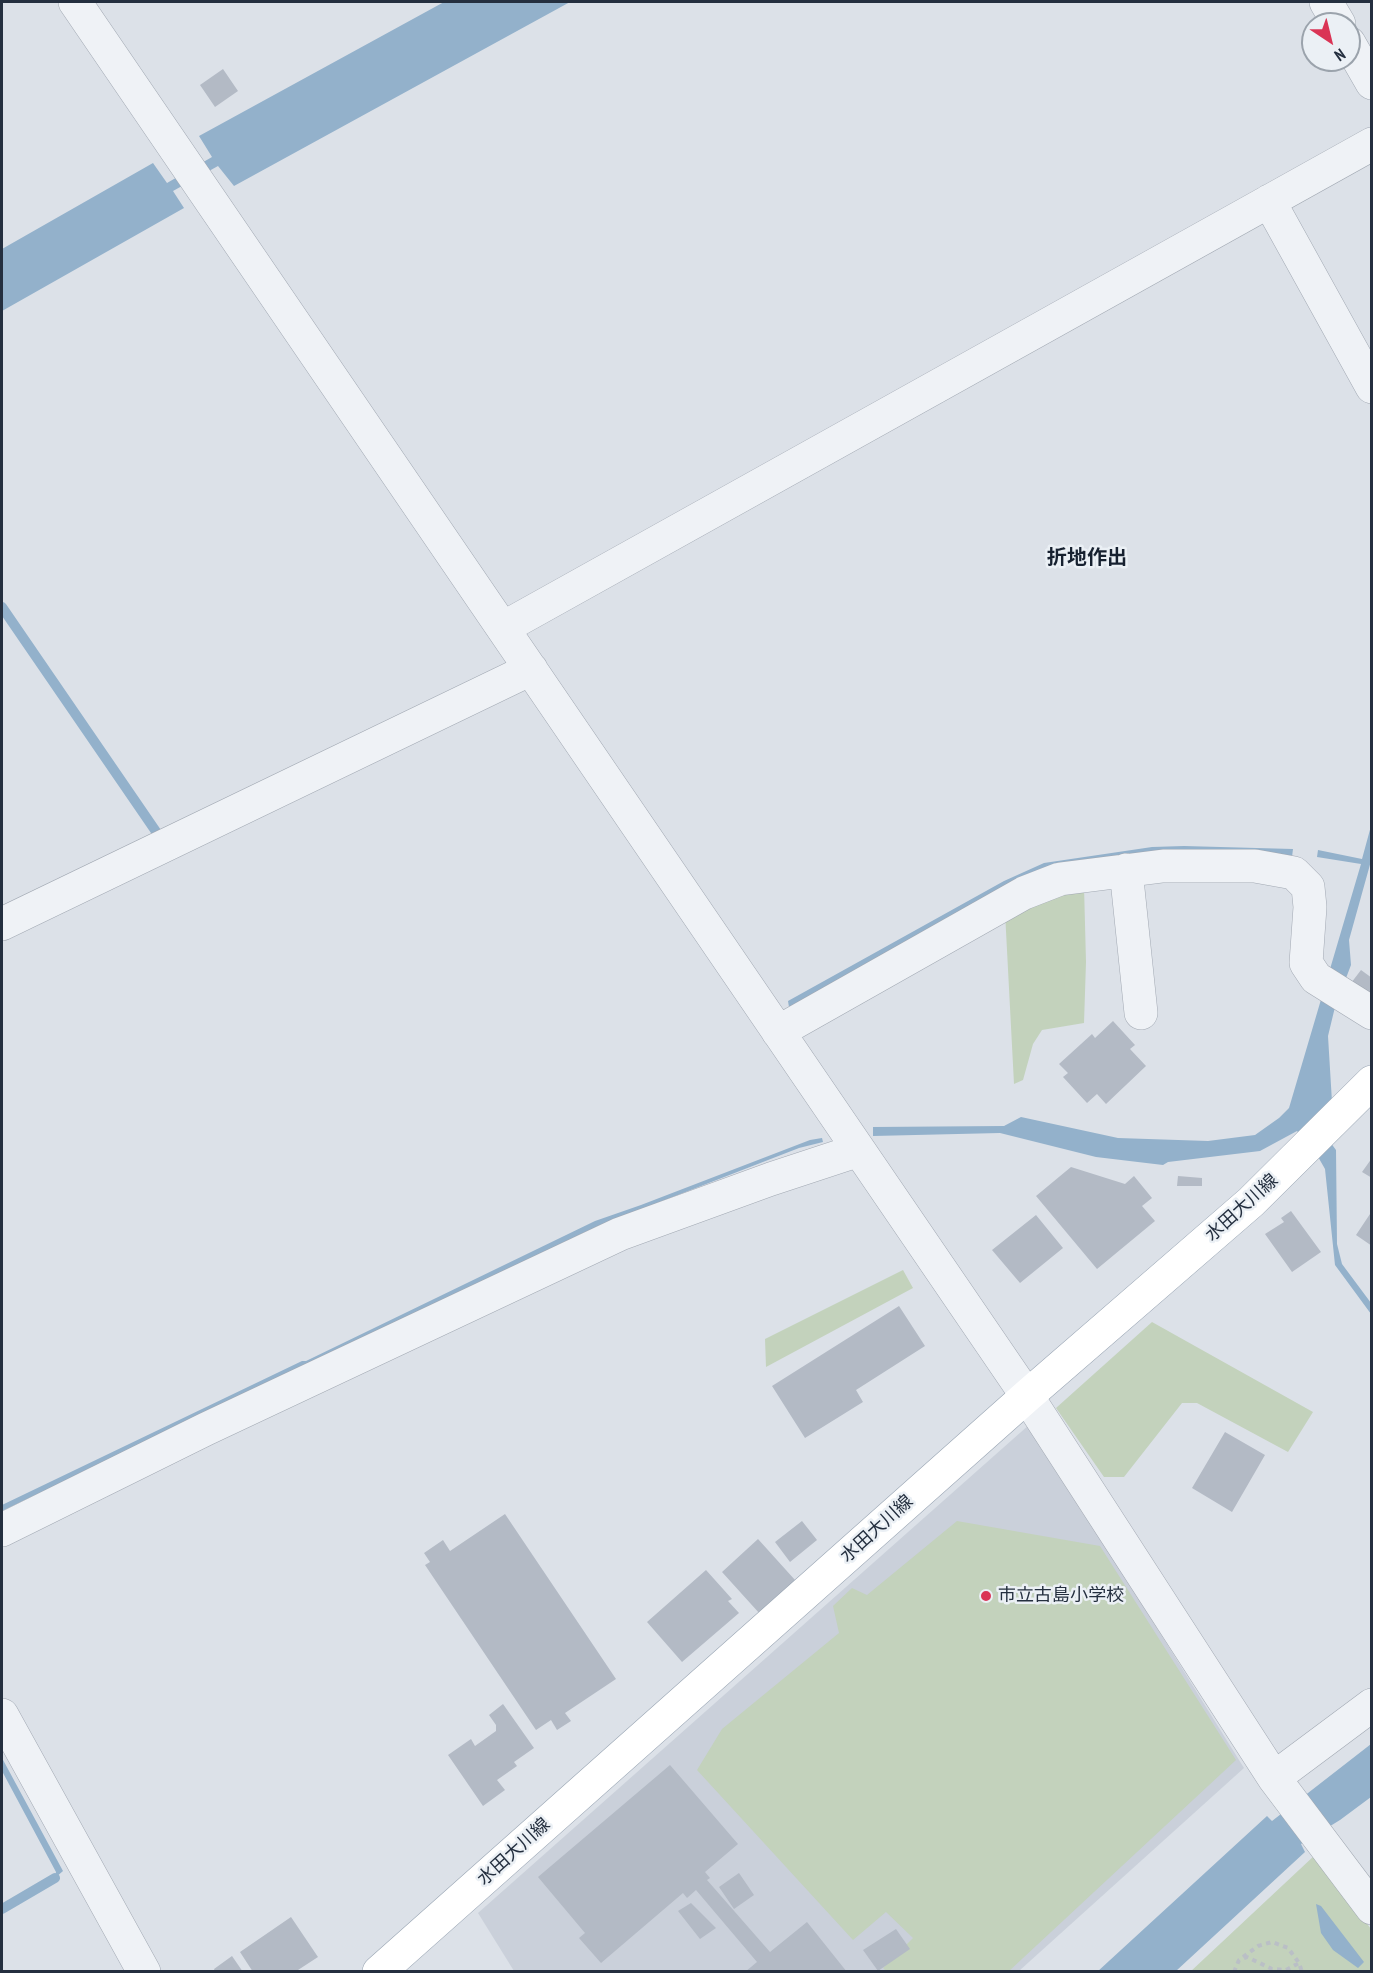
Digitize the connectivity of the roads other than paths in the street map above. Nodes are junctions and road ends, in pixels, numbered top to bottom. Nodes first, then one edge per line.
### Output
1 (75, 2) edge
2 (1361, 65) edge
3 (1371, 83) edge
4 (1371, 144) edge
5 (1269, 201) junction
6 (1371, 387) edge
7 (502, 628) junction
8 (531, 669) junction
9 (1126, 870) junction
10 (2, 924) edge
11 (1141, 1013) dead end
12 (1371, 1013) edge
13 (778, 1032) junction
14 (1371, 1082) edge
15 (859, 1150) junction
16 (1027, 1396) junction
17 (2, 1530) edge
18 (1371, 1705) edge
19 (2, 1715) edge
20 (1279, 1785) junction
21 (1371, 1908) edge
22 (144, 1971) edge
23 (379, 1971) edge

1 - 7 street
2 - 3 street
4 - 5 street
5 - 6 street
5 - 7 street
7 - 8 street
8 - 10 street
8 - 13 street
9 - 11 street
9 - 12 street
9 - 13 street
13 - 15 street
14 - 16 main road, 水田大川線
15 - 16 street
15 - 17 street
16 - 20 street
16 - 23 main road, 水田大川線
18 - 20 street
19 - 22 street
20 - 21 street

